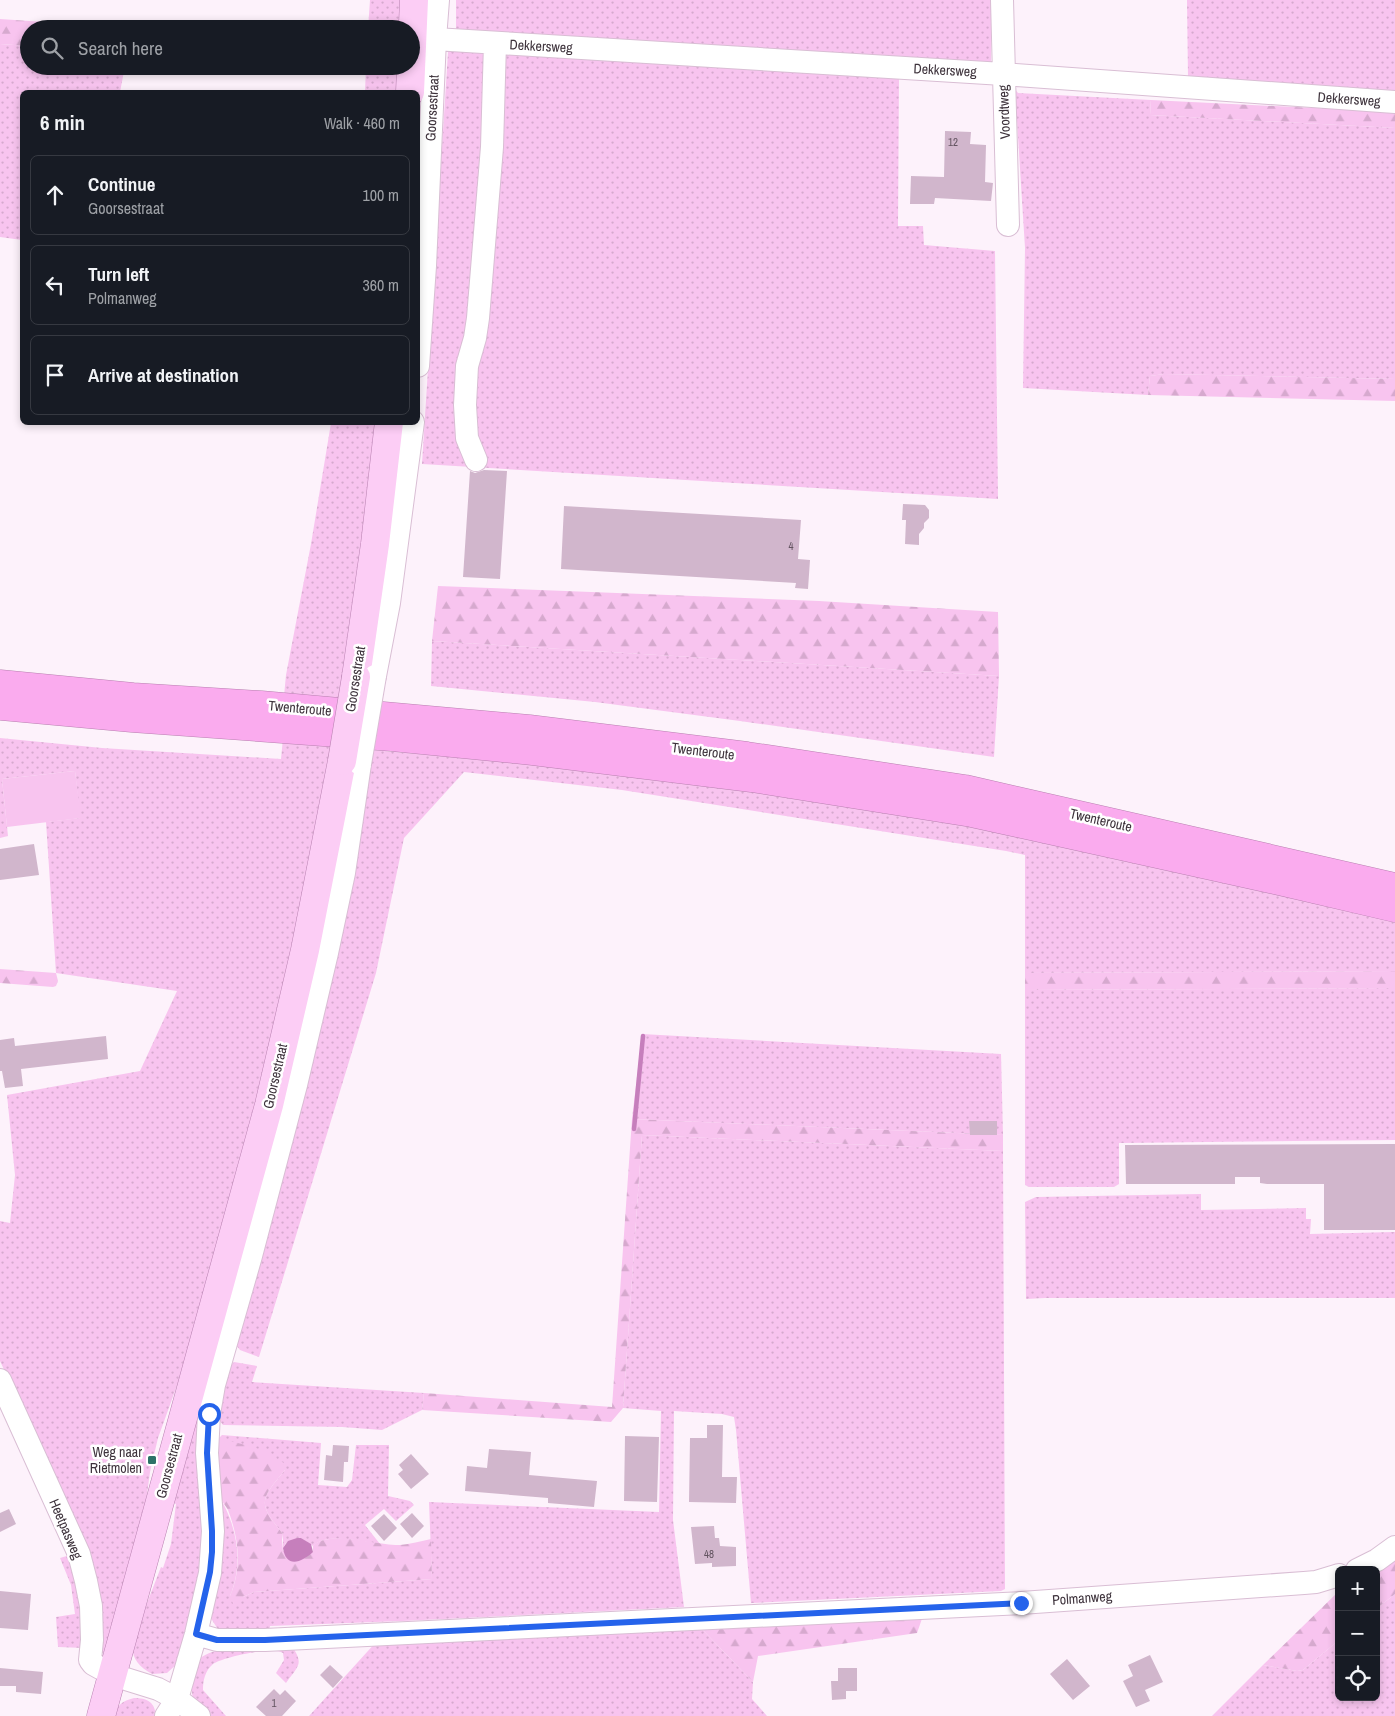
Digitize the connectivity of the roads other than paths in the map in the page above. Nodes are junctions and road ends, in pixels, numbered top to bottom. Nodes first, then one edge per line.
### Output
1 (414, 0) edge
2 (438, 0) edge
3 (1002, 0) edge
4 (413, 20) edge
5 (435, 39) junction
6 (495, 44) junction
7 (1003, 74) junction
8 (411, 75) edge
9 (410, 90) edge
10 (1395, 102) edge
11 (1008, 225) dead end
12 (420, 337) edge
13 (389, 425) edge
14 (413, 425) edge
15 (476, 460) dead end
16 (365, 676) junction
17 (0, 684) edge
18 (0, 706) edge
19 (351, 762) junction
20 (1395, 888) edge
21 (1395, 908) edge
22 (0, 1380) edge
23 (1395, 1547) edge
24 (1365, 1566) edge
25 (1335, 1576) edge
26 (196, 1634) junction
27 (113, 1674) junction
28 (171, 1707) edge
29 (101, 1716) edge
30 (199, 1716) edge

1 - 4 main road, Goorsestraat
2 - 5 street, Goorsestraat
3 - 7 street, Voordtweg
5 - 6 street, Dekkersweg
5 - 12 street, Goorsestraat
6 - 7 street, Dekkersweg
6 - 15 street, Dekkersweg
7 - 10 street, Dekkersweg
7 - 11 street, Voordtweg
8 - 9 main road, Goorsestraat
13 - 16 main road, Goorsestraat
14 - 16 street, Goorsestraat
16 - 19 main road, Goorsestraat, bridge
17 - 20 highway, Twenteroute
18 - 21 highway, Twenteroute
19 - 26 street, Goorsestraat
19 - 27 main road, Goorsestraat
22 - 27 street, Heetpasweg
23 - 24 street
25 - 26 street, Polmanweg
26 - 28 street, Goorsestraat
27 - 28 street
27 - 29 main road, Goorsestraat
28 - 30 street

